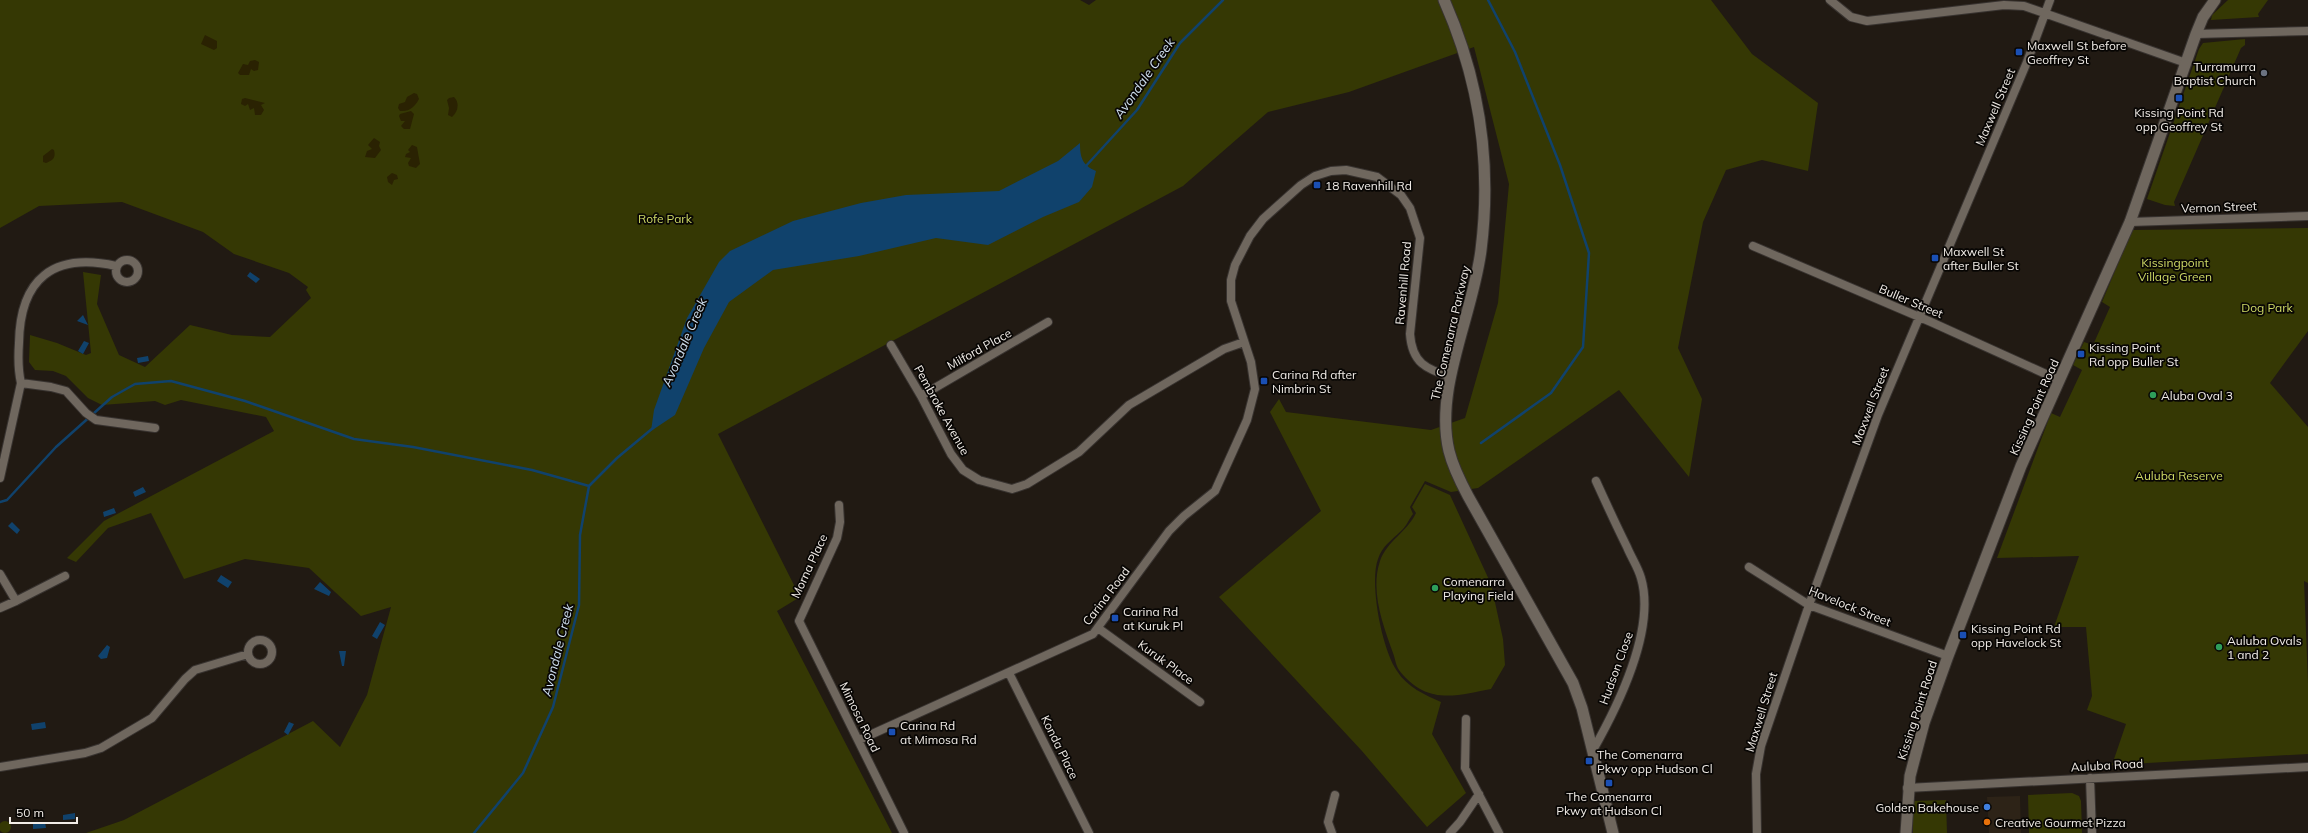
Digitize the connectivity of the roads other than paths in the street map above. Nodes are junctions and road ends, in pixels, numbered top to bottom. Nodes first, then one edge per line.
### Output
1 (1444, 0) edge
2 (1830, 0) edge
3 (2050, 0) edge
4 (2215, 0) edge
5 (2023, 3) edge
6 (2045, 14) junction
7 (2308, 31) edge
8 (2196, 34) junction
9 (2186, 63) junction
10 (2308, 216) edge
11 (2130, 222) junction
12 (1753, 246) dead end
13 (116, 266) dead end
14 (1918, 317) junction
15 (1048, 322) dead end
16 (1244, 342) junction
17 (891, 345) dead end
18 (1451, 377) junction
19 (2059, 380) junction
20 (21, 383) junction
21 (921, 396) junction
22 (1253, 403) joint
23 (155, 428) dead end
24 (0, 478) edge
25 (1596, 481) dead end
26 (839, 505) dead end
27 (1749, 568) dead end
28 (0, 574) edge
29 (65, 576) dead end
30 (16, 601) junction
31 (1809, 605) junction
32 (0, 608) edge
33 (801, 613) joint
34 (1098, 628) junction
35 (248, 654) dead end
36 (1948, 656) junction
37 (1009, 673) junction
38 (1200, 702) dead end
39 (1466, 718) dead end
40 (859, 740) junction
41 (1593, 750) junction
42 (0, 767) edge
43 (2308, 767) edge
44 (2090, 778) junction
45 (1907, 788) junction
46 (1335, 794) dead end
47 (1479, 794) junction
48 (904, 833) edge
49 (1089, 833) edge
50 (1332, 833) edge
51 (1450, 833) edge
52 (1500, 833) edge
53 (1613, 833) edge
54 (1757, 833) edge
55 (1906, 833) edge
56 (2092, 833) edge

1 - 18 street, The Comenarra Parkway
2 - 5 street
3 - 6 street, Maxwell Street
4 - 8 street, Kissing Point Road
5 - 6 street
6 - 9 street
6 - 14 street, Maxwell Street
7 - 8 street
8 - 9 street, Kissing Point Road
9 - 11 street, Kissing Point Road
10 - 11 street, Vernon Street
11 - 19 street, Kissing Point Road
12 - 14 street, Buller Street
13 - 20 street
14 - 19 street, Buller Street
14 - 31 street, Maxwell Street
15 - 21 street, Milford Place
16 - 18 street, Ravenhill Road
16 - 21 street, Pembroke Avenue
16 - 22 street, Ravenhill Road
17 - 21 street, Pembroke Avenue
18 - 41 street, The Comenarra Parkway
19 - 36 street, Kissing Point Road
20 - 23 street
20 - 24 street
22 - 34 street, Carina Road
25 - 41 street, Hudson Close
26 - 33 street, Morna Place
27 - 31 street, Havelock Street
28 - 30 street
29 - 30 street
30 - 32 street
31 - 36 street, Havelock Street
31 - 54 street, Maxwell Street
33 - 40 street, Mimosa Road
34 - 37 street, Carina Road
34 - 38 street, Kuruk Place
35 - 42 street
36 - 45 street, Kissing Point Road
37 - 40 street, Carina Road
37 - 49 street, Konda Place
39 - 47 street
40 - 48 street, Mimosa Road
41 - 53 street, The Comenarra Parkway
43 - 44 street, Auluba Road
44 - 45 street, Auluba Road
44 - 56 street
45 - 55 street, Kissing Point Road
46 - 50 street
47 - 51 street
47 - 52 street

